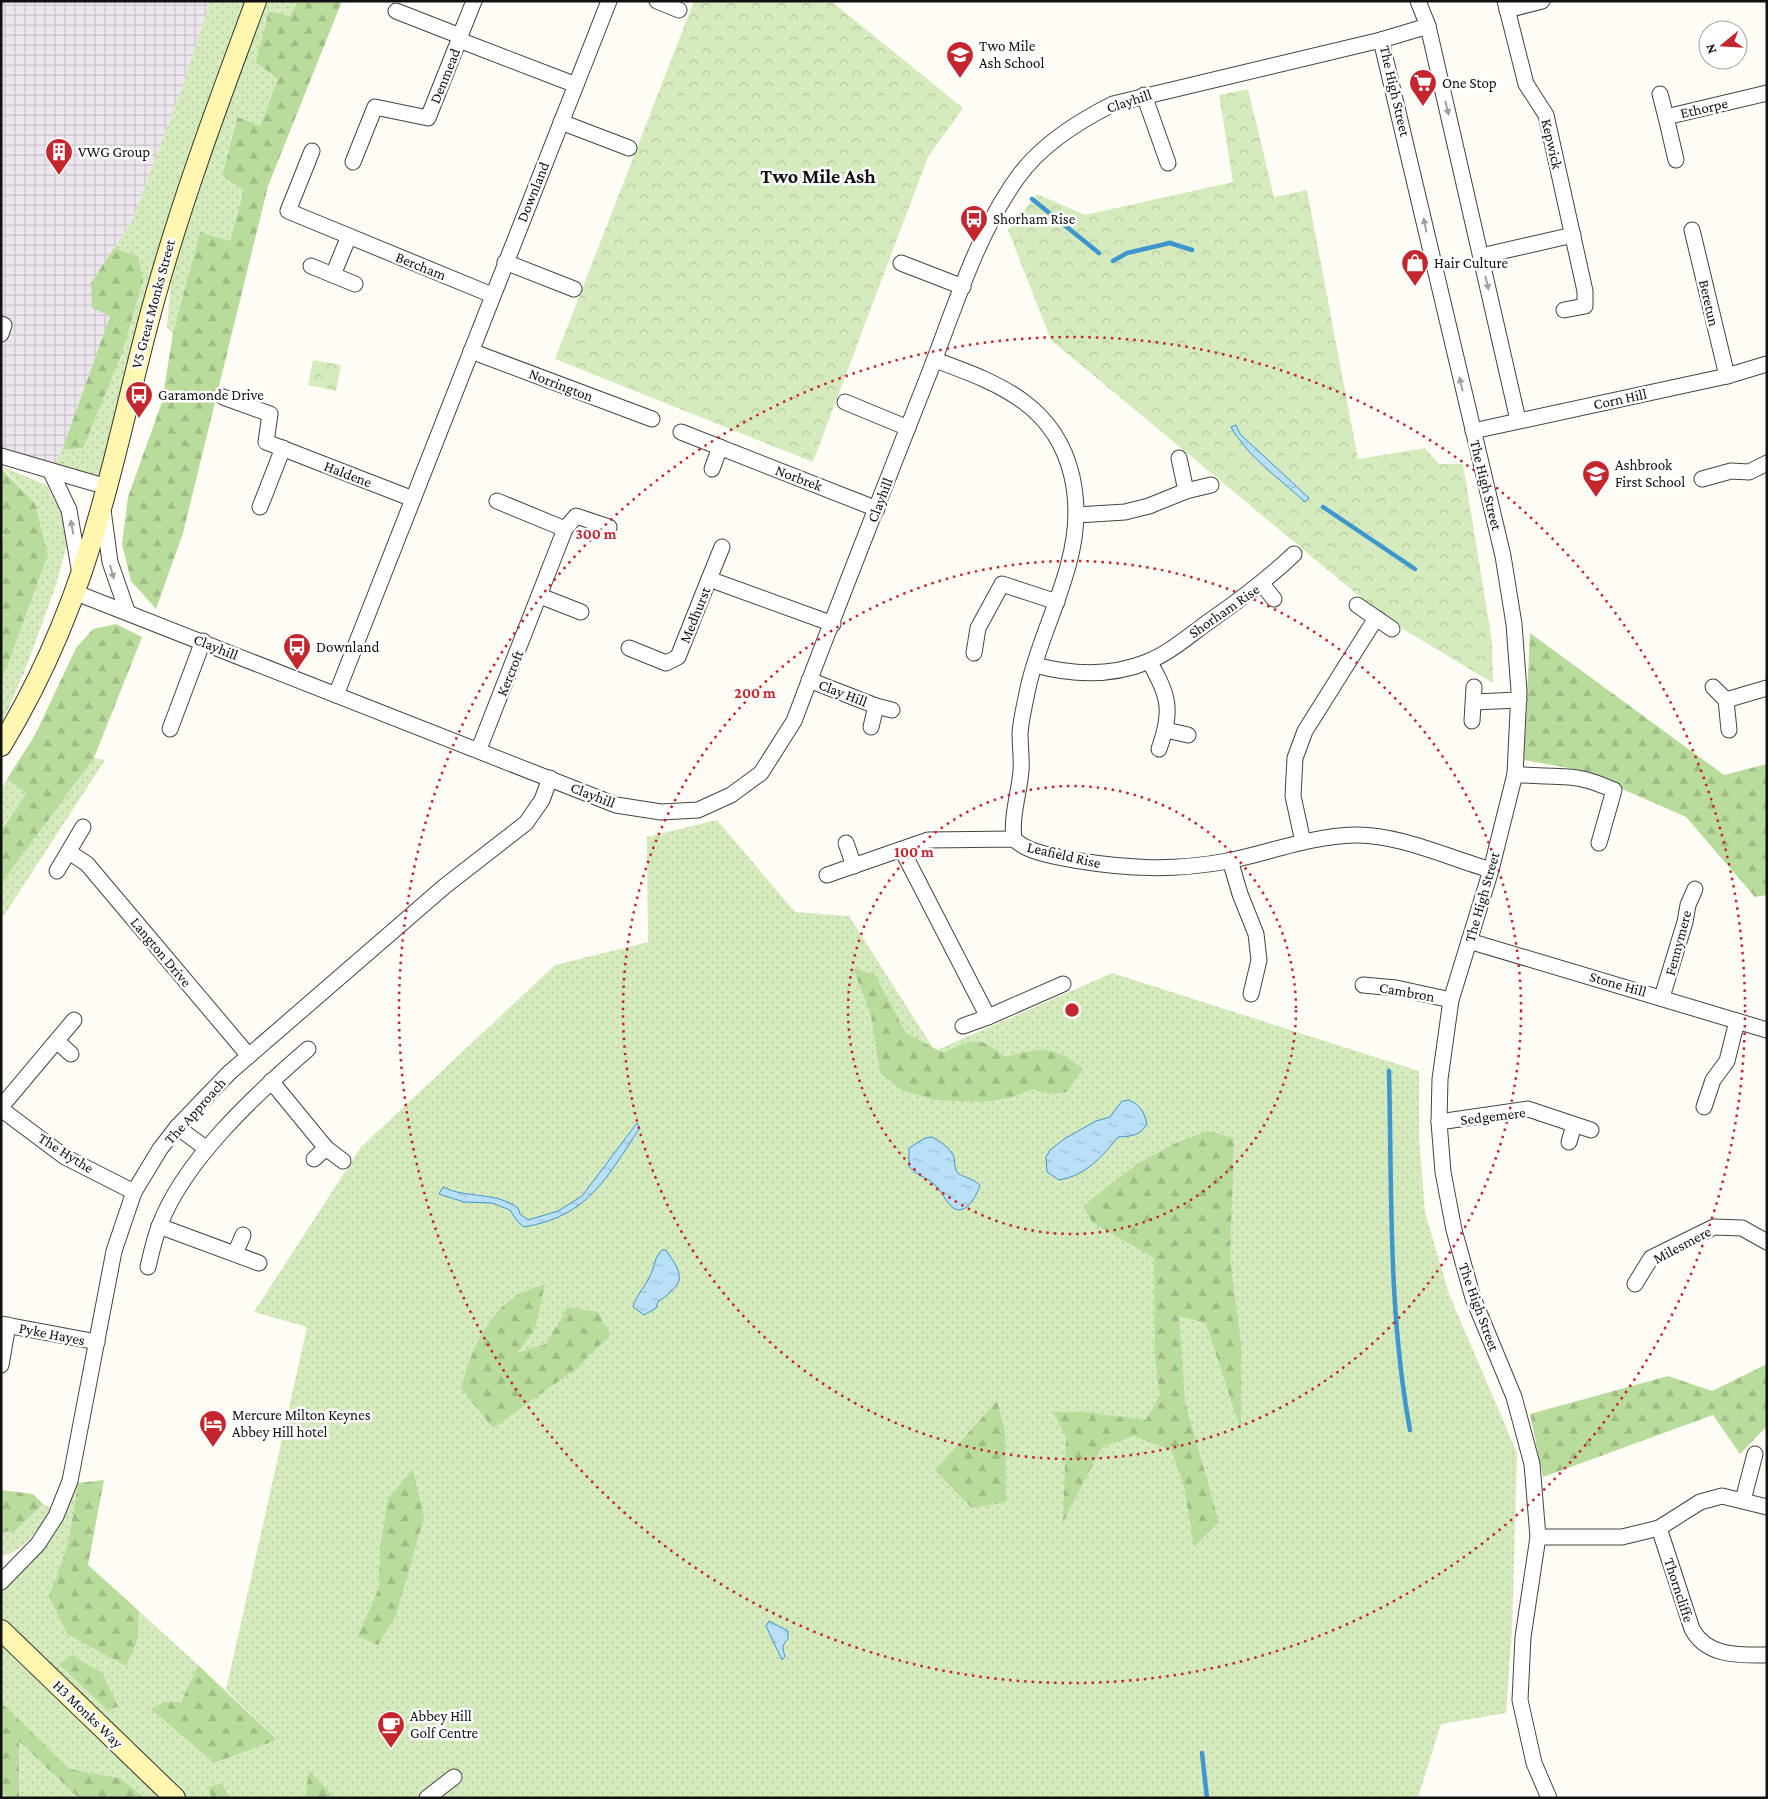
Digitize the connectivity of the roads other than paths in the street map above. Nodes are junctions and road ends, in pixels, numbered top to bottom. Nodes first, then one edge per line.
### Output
1 (256, 1) edge
2 (474, 1) edge
3 (608, 1) edge
4 (658, 1) edge
5 (1418, 1) edge
6 (1542, 1) edge
7 (1506, 6) edge
8 (679, 10) dead end
9 (396, 11) dead end
10 (1428, 26) junction
11 (460, 38) junction
12 (1381, 40) junction
13 (576, 85) junction
14 (1767, 93) edge
15 (1660, 94) dead end
16 (1144, 95) junction
17 (1666, 117) junction
18 (561, 122) junction
19 (629, 148) dead end
20 (312, 151) dead end
21 (1676, 160) dead end
22 (353, 162) dead end
23 (1168, 163) dead end
24 (1692, 230) dead end
25 (1573, 235) junction
26 (349, 236) junction
27 (1481, 256) junction
28 (505, 262) junction
29 (901, 263) dead end
30 (311, 266) dead end
31 (333, 276) junction
32 (355, 284) dead end
33 (963, 287) junction
34 (574, 289) dead end
35 (492, 295) junction
36 (1564, 310) dead end
37 (1, 324) edge
38 (1, 334) edge
39 (471, 351) junction
40 (935, 360) junction
41 (1767, 364) edge
42 (1726, 376) junction
43 (223, 397) dead end
44 (845, 402) dead end
45 (652, 419) dead end
46 (1518, 420) junction
47 (908, 428) junction
48 (1472, 431) junction
49 (681, 432) dead end
50 (720, 447) junction
51 (283, 448) junction
52 (1, 456) edge
53 (1179, 458) dead end
54 (1767, 463) edge
55 (712, 469) dead end
56 (50, 472) junction
57 (1702, 478) dead end
58 (1211, 485) dead end
59 (107, 487) junction
60 (1186, 491) junction
61 (413, 499) junction
62 (497, 501) dead end
63 (102, 506) junction
64 (260, 507) dead end
65 (877, 508) junction
66 (1077, 515) junction
67 (609, 527) dead end
68 (565, 529) junction
69 (722, 547) dead end
70 (1294, 554) dead end
71 (709, 579) junction
72 (77, 584) junction
73 (1262, 584) junction
74 (540, 596) junction
75 (1274, 599) dead end
76 (1057, 602) junction
77 (1357, 605) dead end
78 (127, 611) junction
79 (581, 612) dead end
80 (1376, 618) junction
81 (833, 624) junction
82 (1392, 629) dead end
83 (203, 641) junction
84 (629, 648) dead end
85 (974, 654) dead end
86 (1149, 661) junction
87 (1035, 665) junction
88 (809, 680) junction
89 (1713, 687) dead end
90 (1767, 688) edge
91 (336, 695) junction
92 (1519, 700) junction
93 (1726, 700) junction
94 (876, 706) junction
95 (892, 710) dead end
96 (1472, 721) dead end
97 (871, 728) dead end
98 (170, 729) dead end
99 (1166, 730) junction
100 (1729, 730) dead end
101 (1188, 735) dead end
102 (1, 746) edge
103 (479, 749) junction
104 (1159, 750) dead end
105 (1515, 774) junction
106 (550, 778) junction
107 (83, 827) dead end
108 (1014, 839) junction
109 (1303, 842) junction
110 (1599, 842) dead end
111 (846, 843) dead end
112 (902, 850) junction
113 (68, 852) junction
114 (1230, 860) junction
115 (854, 866) junction
116 (1491, 870) junction
117 (56, 871) dead end
118 (826, 875) dead end
119 (1695, 889) dead end
120 (1469, 941) junction
121 (1063, 984) dead end
122 (1363, 986) dead end
123 (1251, 994) dead end
124 (1662, 997) junction
125 (1451, 1000) junction
126 (988, 1017) junction
127 (74, 1020) dead end
128 (1738, 1021) junction
129 (963, 1026) dead end
130 (1767, 1030) edge
131 (58, 1042) junction
132 (308, 1049) dead end
133 (71, 1054) dead end
134 (249, 1056) junction
135 (271, 1081) junction
136 (1704, 1107) dead end
137 (1, 1108) edge
138 (1439, 1122) junction
139 (1574, 1125) junction
140 (177, 1127) junction
141 (1591, 1130) dead end
142 (1569, 1142) dead end
143 (326, 1148) junction
144 (207, 1149) junction
145 (314, 1159) dead end
146 (343, 1161) dead end
147 (134, 1192) junction
148 (159, 1226) junction
149 (243, 1235) dead end
150 (1767, 1242) edge
151 (235, 1254) junction
152 (259, 1263) dead end
153 (148, 1267) dead end
154 (1636, 1284) dead end
155 (4, 1325) edge
156 (97, 1342) junction
157 (1, 1364) edge
158 (1755, 1454) dead end
159 (1743, 1500) junction
160 (1767, 1507) edge
161 (1659, 1528) junction
162 (1538, 1537) junction
163 (23, 1559) junction
164 (1, 1562) edge
165 (1, 1582) edge
166 (1, 1630) edge
167 (1767, 1655) edge
168 (454, 1777) dead end
169 (175, 1798) edge
170 (427, 1798) edge
171 (1549, 1798) edge

1 - 59 street, V5 Great Monks Street
2 - 11 street, Denmead
3 - 13 street, Downland
4 - 8 street
5 - 10 street
6 - 7 street
7 - 25 street, Kepwick
9 - 11 street, Denmead
10 - 12 street, The High Street
10 -> 27 street
11 - 13 street, Denmead
11 - 22 street, Denmead
12 - 16 street, Clayhill
48 -> 12 street, The High Street
13 - 18 street, Downland
14 - 17 street, Ethorpe
15 - 17 street, Ethorpe
16 - 23 street
16 - 33 street, Clayhill
17 - 21 street
18 - 19 street
18 - 28 street, Downland
20 - 26 street, Bercham
24 - 42 street, Beretun
25 - 27 street
25 - 36 street, Kepwick
26 - 31 street
26 - 35 street, Bercham
27 -> 46 street
28 - 34 street
28 - 35 street, Downland
29 - 33 street
30 - 31 street
31 - 32 street
33 - 40 street, Clayhill
35 - 39 street, Downland
37 - 38 street
39 - 45 street, Norrington
39 - 61 street, Downland
40 - 47 street, Clayhill
40 - 66 street
41 - 42 street, Corn Hill
42 - 46 street, Corn Hill
43 - 51 street, Haldene
44 - 47 street
46 - 48 street, Corn Hill
47 - 65 street, Clayhill
48 - 92 street, The High Street
49 - 50 street, Norbrek
50 - 55 street
50 - 65 street, Norbrek
51 - 61 street, Haldene
51 - 64 street
52 - 56 street
53 - 60 street
54 - 57 street
56 - 59 street
72 -> 56 street
58 - 60 street
59 - 63 street, V5 Great Monks Street
60 - 66 street
61 - 91 street, Downland
62 - 68 street
63 - 72 street, V5 Great Monks Street
63 -> 78 street
65 - 81 street, Clayhill
66 - 76 street
67 - 68 street
68 - 74 street, Kercroft
69 - 71 street, Medhurst
70 - 73 street, Shorham Rise
71 - 81 street, Medhurst
71 - 84 street, Medhurst
72 - 78 street, Clayhill
72 - 102 street, V5 Great Monks Street
73 - 75 street
73 - 86 street, Shorham Rise
74 - 79 street
74 - 103 street, Kercroft
76 - 85 street
76 - 87 street
77 - 80 street
78 - 83 street, Clayhill
80 - 82 street
80 - 109 street
81 - 88 street, Clayhill
83 - 91 street, Clayhill
83 - 98 street
86 - 87 street, Shorham Rise
86 - 99 street
87 - 108 street
88 - 94 street, Clay Hill
88 - 106 street, Clayhill
89 - 93 street
90 - 93 street
91 - 103 street, Clayhill
92 - 96 street
92 - 105 street, The High Street
93 - 100 street
94 - 95 street, Clay Hill
94 - 97 street, Clay Hill
99 - 101 street
99 - 104 street
103 - 106 street, Clayhill
105 - 110 street
105 - 116 street, The High Street
106 - 134 street, The Approach
107 - 113 street
108 - 112 street, Leafield Rise
108 - 114 street, Leafield Rise
109 - 114 street, Leafield Rise
109 - 116 street, Leafield Rise
111 - 115 street
112 - 115 street, Leafield Rise
112 - 126 street
113 - 117 street
113 - 134 street, Langton Drive
114 - 123 street
115 - 118 street, Leafield Rise
116 - 120 street, The High Street
119 - 124 street, Fennymere
120 - 124 street, Stone Hill
120 - 125 street, The High Street
121 - 126 street
122 - 125 street, Cambron
124 - 128 street, Stone Hill
125 - 138 street, The High Street
126 - 129 street
127 - 131 street, The Hythe
128 - 130 street, Stone Hill
128 - 136 street
131 - 133 street
131 - 137 street, The Hythe
132 - 135 street
134 - 140 street, The Approach
135 - 143 street
135 - 144 street
137 - 147 street, The Hythe
138 - 139 street, Sedgemere
138 - 162 street, The High Street
139 - 141 street, Sedgemere
139 - 142 street
140 - 144 street
140 - 147 street, The Approach
143 - 145 street
143 - 146 street
144 - 148 street
147 - 156 street, The Approach
148 - 151 street
148 - 153 street
149 - 151 street
150 - 154 street, Milesmere
151 - 152 street
155 - 156 street, Pyke Hayes
155 - 157 street, Pyke Hayes
156 - 163 street, The Approach
158 - 159 street
159 - 160 street
159 - 161 street
161 - 162 street
161 - 167 street, Thorncliffe
162 - 171 street, The High Street
163 - 164 street
163 - 165 street, The Approach
166 - 169 street, H3 Monks Way
168 - 170 street

